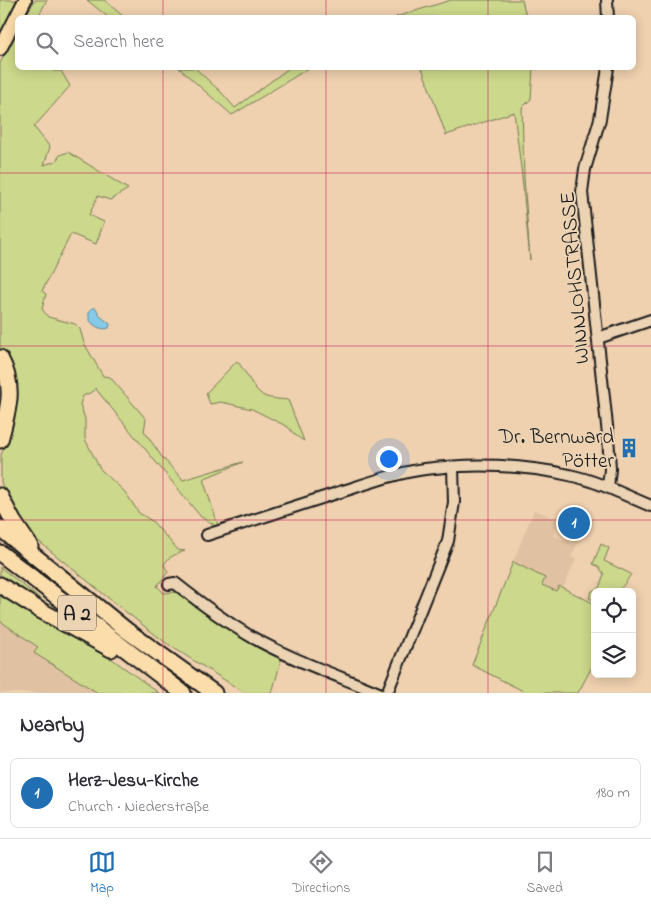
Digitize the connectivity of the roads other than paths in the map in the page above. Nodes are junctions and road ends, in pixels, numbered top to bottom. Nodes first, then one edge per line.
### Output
1 (25, 0) edge
2 (607, 0) edge
3 (17, 15) edge
4 (608, 15) edge
5 (15, 20) edge
6 (0, 49) edge
7 (608, 70) edge
8 (651, 320) edge
9 (598, 338) junction
10 (0, 358) edge
11 (0, 382) edge
12 (0, 403) edge
13 (0, 440) edge
14 (452, 467) junction
15 (608, 487) junction
16 (0, 496) edge
17 (651, 506) edge
18 (0, 528) edge
19 (207, 535) dead end
20 (0, 554) edge
21 (42, 561) junction
22 (169, 584) dead end
23 (0, 585) edge
24 (154, 672) junction
25 (183, 693) edge
26 (214, 693) edge
27 (379, 693) edge
28 (387, 693) edge

1 - 3 main road
2 - 4 street
5 - 6 main road
7 - 9 street, WINNLOHSTRASSE
8 - 9 street
9 - 15 street, WINNLOHSTRASSE
10 - 13 highway
11 - 12 highway
14 - 15 street
14 - 19 street
14 - 28 street
15 - 17 street
16 - 21 highway
18 - 21 highway, A 2
20 - 24 highway, A 2
21 - 26 highway, A 2
22 - 27 street
23 - 24 highway
24 - 25 highway, A 2

